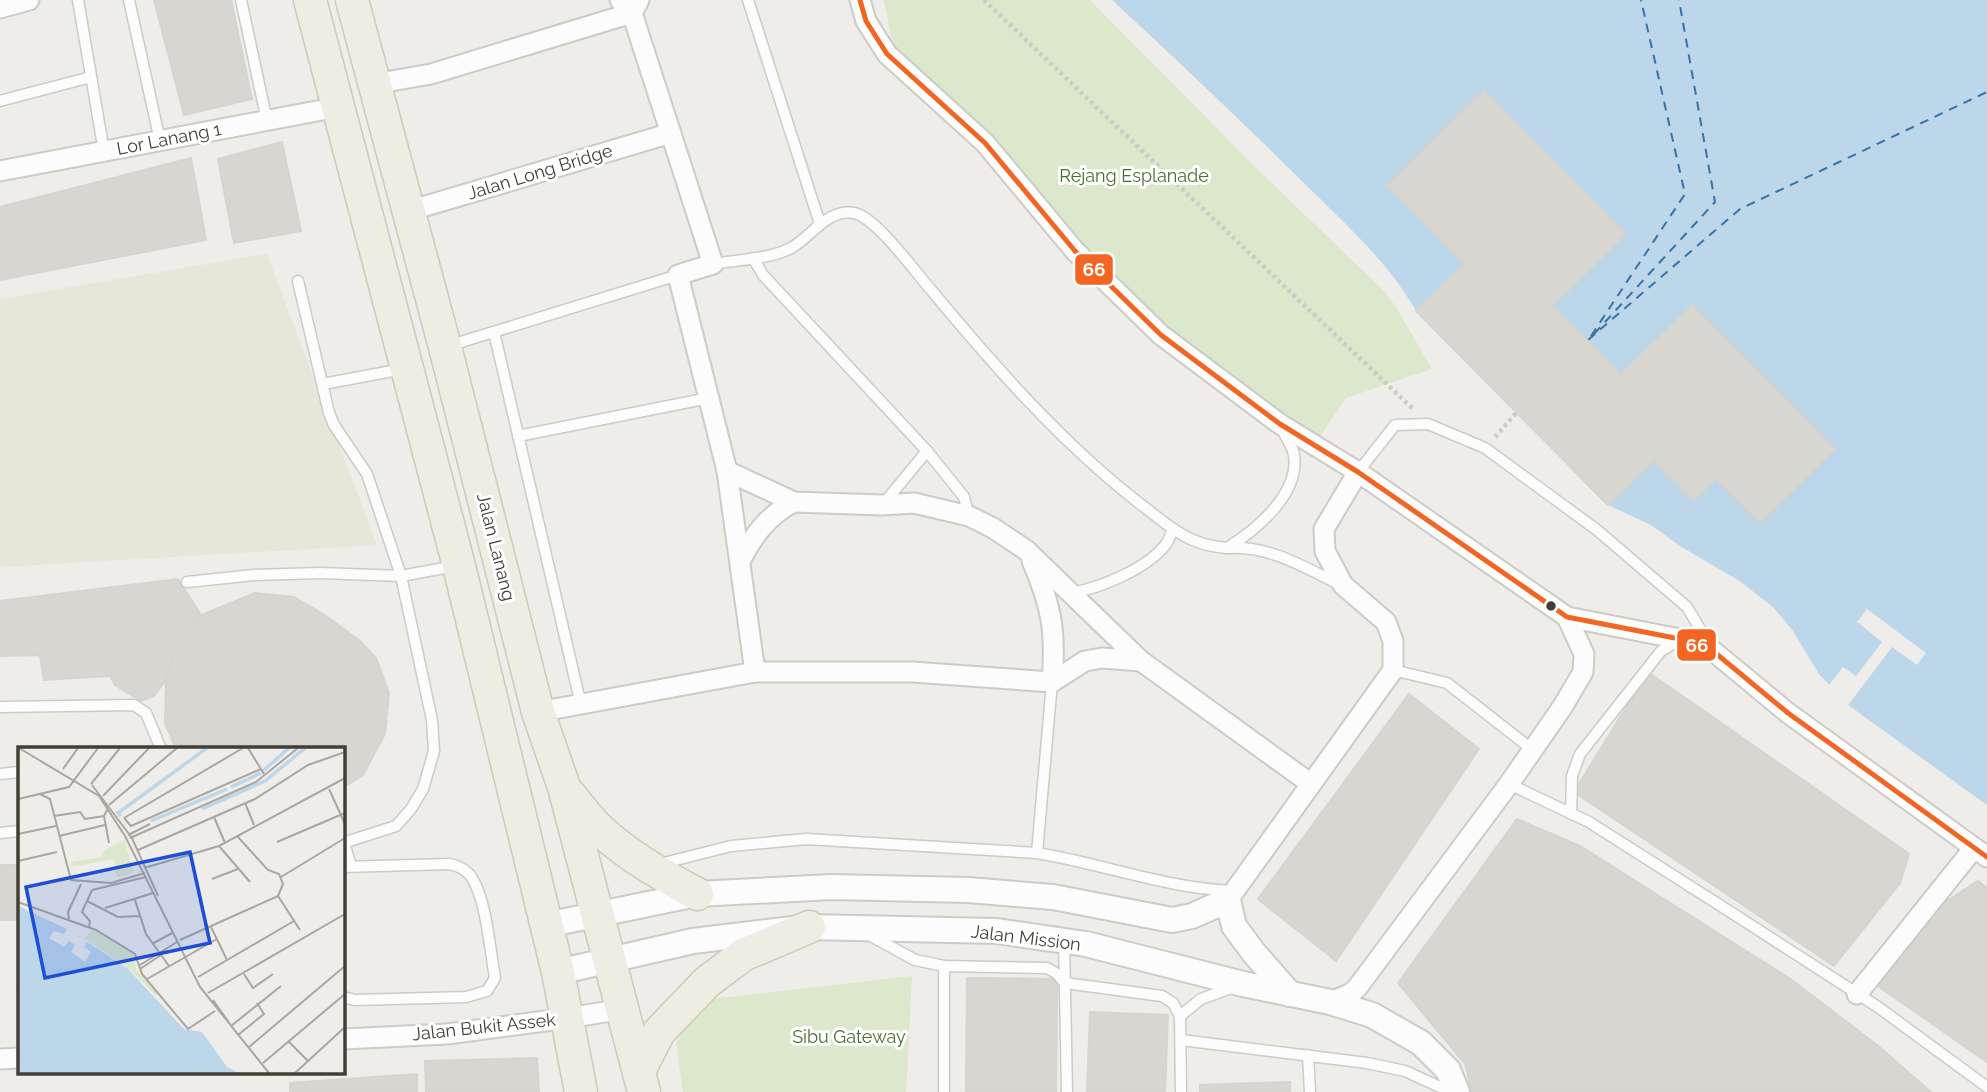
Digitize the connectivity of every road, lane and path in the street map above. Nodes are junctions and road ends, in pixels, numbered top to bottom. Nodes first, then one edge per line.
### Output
1 (29, 0) edge
2 (78, 0) edge
3 (129, 0) edge
4 (241, 0) edge
5 (310, 0) edge
6 (352, 0) edge
7 (748, 0) edge
8 (860, 0) edge
9 (984, 0) edge
10 (630, 4) edge
11 (0, 8) edge
12 (91, 77) junction
13 (373, 84) junction
14 (0, 101) edge
15 (338, 107) junction
16 (267, 121) junction
17 (671, 133) junction
18 (160, 141) junction
19 (104, 152) junction
20 (0, 171) edge
21 (409, 211) junction
22 (820, 224) junction
23 (753, 258) junction
24 (713, 264) junction
25 (678, 275) junction
26 (298, 281) dead end
27 (494, 332) junction
28 (445, 346) junction
29 (407, 369) junction
30 (323, 384) junction
31 (709, 398) junction
32 (1517, 413) dead end
33 (1280, 424) junction
34 (1428, 424) junction
35 (518, 436) junction
36 (1485, 448) junction
37 (926, 451) junction
38 (727, 471) junction
39 (1358, 472) junction
40 (794, 502) junction
41 (882, 505) junction
42 (969, 516) junction
43 (1173, 529) junction
44 (1227, 548) junction
45 (1029, 554) junction
46 (740, 561) junction
47 (459, 566) junction
48 (401, 576) junction
49 (187, 582) dead end
50 (1343, 585) junction
51 (1072, 593) junction
52 (1567, 617) junction
53 (1680, 639) junction
54 (1713, 651) junction
55 (1141, 661) junction
56 (1393, 670) junction
57 (755, 672) junction
58 (1052, 682) junction
59 (581, 705) junction
60 (0, 707) edge
61 (538, 712) junction
62 (160, 747) edge
63 (1534, 750) junction
64 (18, 772) edge
65 (0, 774) edge
66 (1311, 784) junction
67 (1509, 784) junction
68 (564, 787) junction
69 (1571, 814) junction
70 (345, 843) edge
71 (1981, 852) edge
72 (1037, 853) junction
73 (347, 866) edge
74 (649, 866) junction
75 (697, 894) junction
76 (1231, 895) junction
77 (598, 914) junction
78 (546, 925) junction
79 (809, 928) junction
80 (855, 928) junction
81 (1064, 942) junction
82 (610, 960) junction
83 (944, 966) junction
84 (558, 972) junction
85 (1065, 983) junction
86 (1242, 984) junction
87 (1290, 994) junction
88 (1857, 994) junction
89 (345, 998) edge
90 (1330, 1002) junction
91 (623, 1009) junction
92 (1180, 1016) junction
93 (568, 1018) junction
94 (345, 1039) edge
95 (1181, 1040) junction
96 (1308, 1055) junction
97 (18, 1058) edge
98 (0, 1059) edge
99 (642, 1081) edge
100 (1987, 1087) edge
101 (581, 1092) edge
102 (944, 1092) edge
103 (1067, 1092) edge
104 (1181, 1092) edge
105 (1310, 1092) edge
106 (1454, 1092) edge

1 - 11 street
2 - 12 lane
3 - 18 lane
4 - 16 lane
5 - 15 main road
6 - 13 main road, Jalan Lanang
7 - 22 lane
8 - 33 street
9 - 34 path
10 - 13 street
10 - 17 street
12 - 14 lane
12 - 19 lane
13 - 21 main road, Jalan Lanang
15 - 16 street, Lor Lanang 1
15 - 29 main road
16 - 18 street, Lor Lanang 1
17 - 21 street, Jalan Long Bridge
17 - 24 street
18 - 19 street, Lor Lanang 1
19 - 20 street, Lor Lanang 1
21 - 28 main road, Jalan Lanang
22 - 23 lane
22 - 43 lane
23 - 24 lane
23 - 37 lane
24 - 25 street
25 - 27 lane
25 - 31 street
26 - 30 lane
27 - 28 lane
27 - 35 lane
28 - 61 main road, Jalan Lanang
29 - 30 lane
29 - 47 main road
30 - 48 lane
31 - 35 lane
31 - 38 street
32 - 36 path
33 - 39 street
33 - 44 lane
34 - 36 lane
34 - 39 lane
35 - 59 lane
36 - 54 lane
37 - 41 lane
37 - 42 lane
38 - 40 street
38 - 46 street
39 - 50 street
39 - 52 street
40 - 41 street
40 - 46 street
41 - 42 street
42 - 45 street
43 - 44 lane
43 - 51 lane
44 - 50 lane
45 - 51 street
45 - 58 street
46 - 57 street
47 - 48 lane
47 - 78 main road
48 - 49 lane
48 - 70 lane
50 - 56 street
51 - 55 street
52 - 53 street
52 - 63 street
53 - 54 street
53 - 69 lane
54 - 71 street
55 - 58 street
55 - 66 street
56 - 63 lane
56 - 66 street
57 - 58 street
57 - 59 street
58 - 72 lane
59 - 61 street
60 - 62 lane
61 - 68 main road, Jalan Lanang
63 - 67 street
64 - 65 lane
66 - 76 street
67 - 69 lane
67 - 90 street
68 - 74 main road
68 - 77 main road, Jalan Lanang
69 - 88 lane
71 - 88 street
72 - 74 lane
72 - 76 lane
73 - 89 lane
74 - 75 main road
75 - 76 street
75 - 77 street
76 - 87 street
77 - 78 street
77 - 82 main road, Jalan Lanang
78 - 84 main road
79 - 80 street, Jalan Mission
79 - 82 street, Jalan Mission
79 - 99 main road
80 - 81 street, Jalan Mission
80 - 83 lane
81 - 85 lane
81 - 86 street, Jalan Mission
82 - 84 street, Jalan Mission
82 - 91 main road, Jalan Lanang
83 - 85 lane
83 - 102 lane
84 - 93 main road
85 - 92 lane
85 - 103 lane
86 - 87 street, Jalan Mission
86 - 92 lane
87 - 90 street, Jalan Mission
88 - 100 lane
90 - 106 street, Jalan Mission
91 - 93 street, Jalan Bukit Assek
91 - 99 main road, Jalan Lanang
92 - 95 lane
93 - 94 street, Jalan Bukit Assek
93 - 101 main road
95 - 96 lane
95 - 104 lane
96 - 105 lane
96 - 106 lane
97 - 98 street

